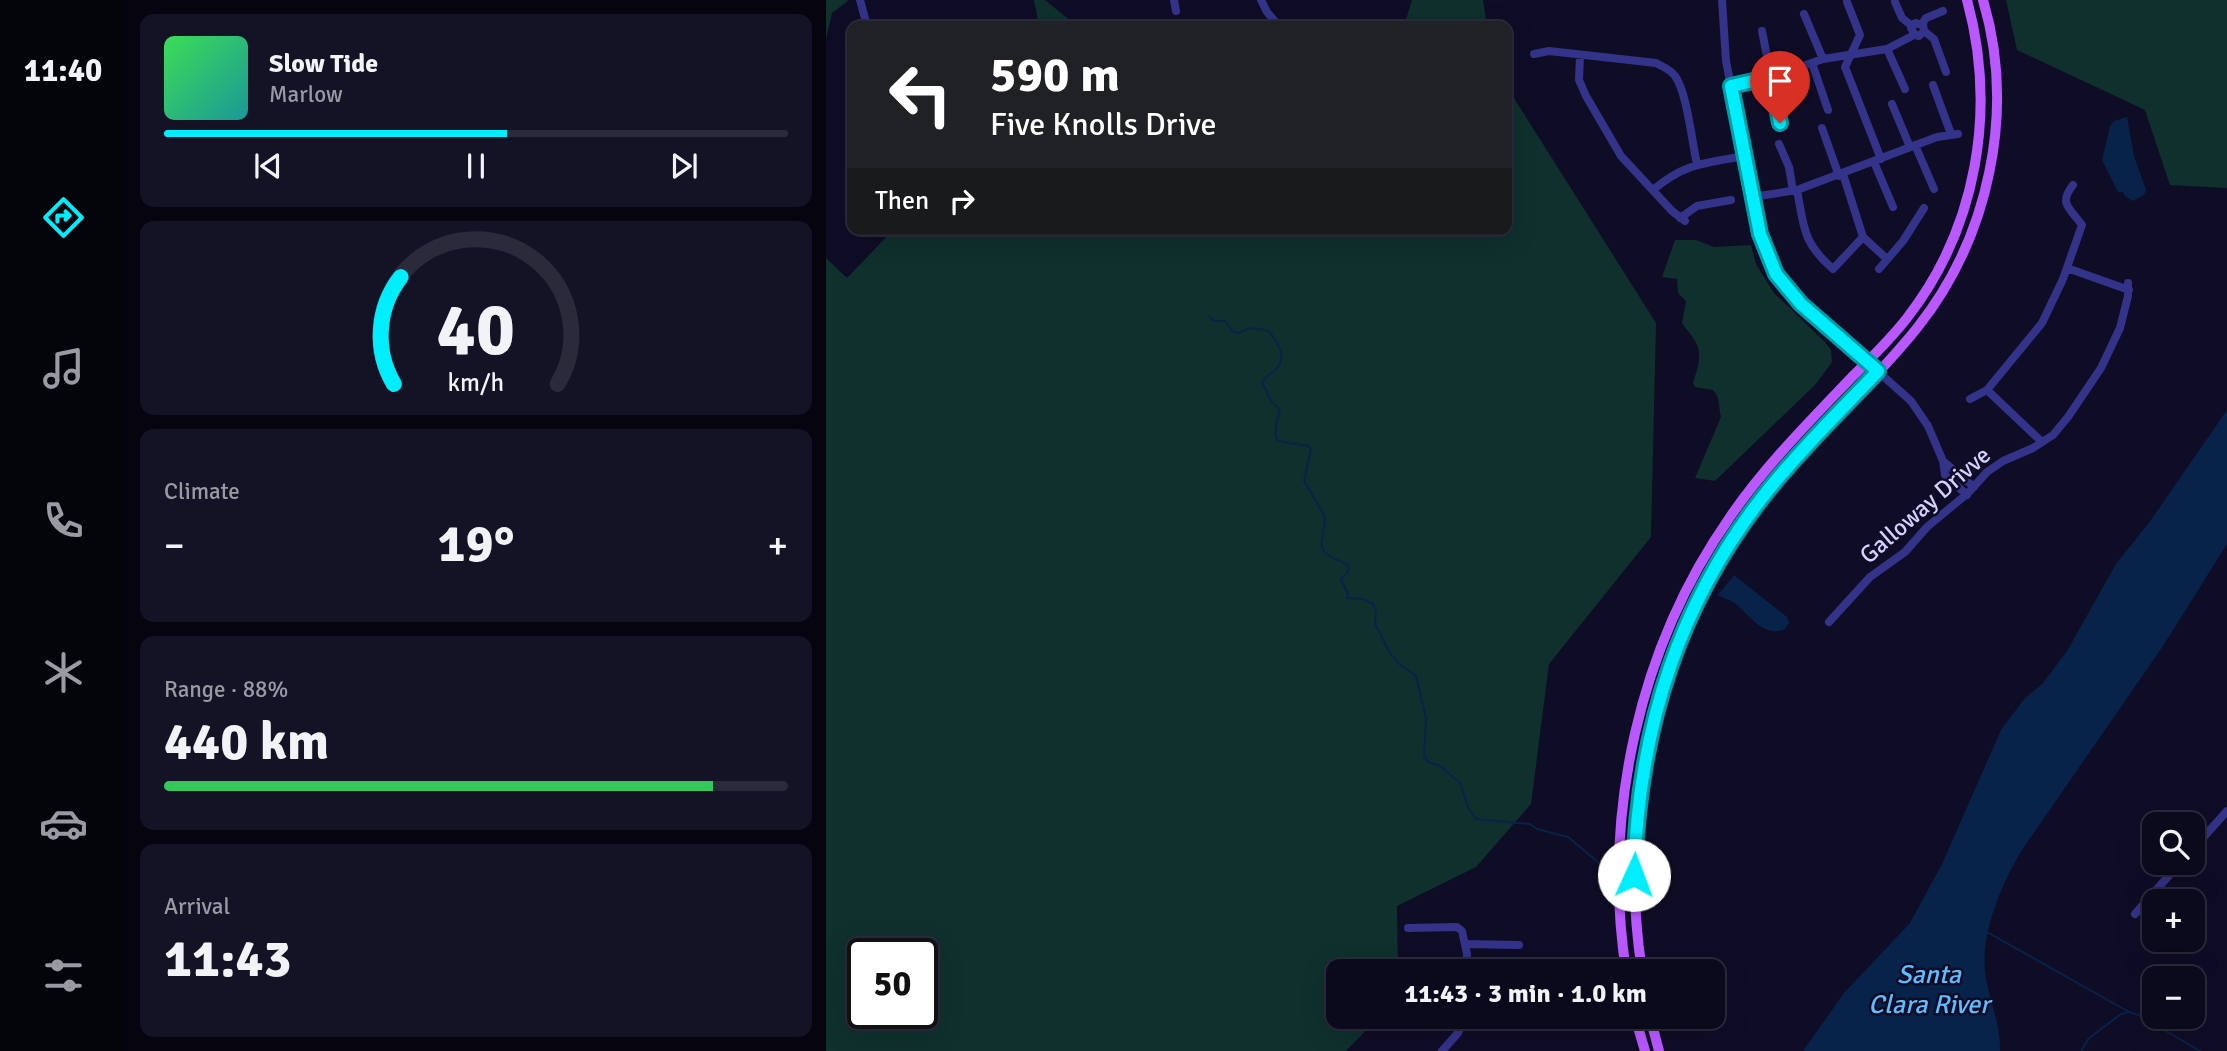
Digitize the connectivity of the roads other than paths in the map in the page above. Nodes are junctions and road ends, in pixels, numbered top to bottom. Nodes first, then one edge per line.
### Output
1 (860, 0) edge
2 (1174, 0) edge
3 (1262, 0) edge
4 (1722, 0) edge
5 (1967, 0) edge
6 (1983, 0) edge
7 (1847, 2) edge
8 (1895, 2) dead end
9 (1942, 11) dead end
10 (1176, 12) dead end
11 (1804, 14) dead end
12 (866, 21) edge
13 (1275, 21) edge
14 (1923, 28) junction
15 (1913, 30) junction
16 (1762, 31) dead end
17 (1887, 48) junction
18 (1850, 53) junction
19 (1534, 54) dead end
20 (1580, 55) junction
21 (1823, 59) junction
22 (1812, 63) junction
23 (1946, 72) dead end
24 (1771, 77) junction
25 (1933, 85) dead end
26 (1731, 86) junction
27 (1905, 89) dead end
28 (1892, 104) dead end
29 (1828, 110) dead end
30 (1780, 123) dead end
31 (1822, 128) dead end
32 (1779, 144) dead end
33 (1912, 146) junction
34 (1745, 156) junction
35 (1877, 160) junction
36 (1697, 164) junction
37 (1841, 175) junction
38 (2073, 185) dead end
39 (1934, 189) dead end
40 (1653, 190) junction
41 (1795, 191) junction
42 (1753, 197) junction
43 (1731, 200) dead end
44 (1893, 207) dead end
45 (1924, 208) dead end
46 (1863, 237) junction
47 (1887, 259) junction
48 (2067, 268) junction
49 (1880, 269) dead end
50 (1867, 362) junction
51 (1878, 371) junction
52 (1987, 390) junction
53 (1970, 399) dead end
54 (2042, 442) junction
55 (1943, 461) junction
56 (1974, 487) junction
57 (1967, 495) junction
58 (1829, 622) dead end
59 (2226, 814) edge
60 (2205, 836) edge
61 (2169, 875) edge
62 (2135, 914) dead end
63 (1408, 928) dead end
64 (1465, 944) junction
65 (1519, 945) dead end
66 (1466, 959) edge
67 (1624, 959) edge
68 (1641, 959) edge
69 (1461, 1029) edge
70 (1639, 1029) edge
71 (1652, 1029) edge
72 (1454, 1047) edge
73 (1442, 1051) edge
74 (1645, 1051) edge
75 (1659, 1051) edge

1 - 12 street
2 - 10 street
3 - 13 street
4 - 26 street
5 - 50 main road
6 - 51 main road
7 - 18 street
8 - 15 street
9 - 14 street
11 - 21 street
14 - 15 street
14 - 23 street
15 - 17 street
16 - 24 street
17 - 18 street
17 - 27 street
18 - 21 street
18 - 35 street
19 - 20 street
20 - 36 street
20 - 40 street
21 - 22 street
22 - 24 street
22 - 29 street
24 - 26 street
24 - 30 street
25 - 33 street
26 - 34 street
28 - 33 street
31 - 37 street
32 - 41 street
33 - 35 street
33 - 39 street
34 - 36 street
34 - 42 street
35 - 37 street
35 - 44 street
36 - 40 street
37 - 41 street
37 - 46 street
38 - 48 street
40 - 43 street
41 - 42 street
41 - 46 street
42 - 50 street
45 - 47 street
46 - 47 street
47 - 49 street
48 - 52 street
48 - 54 street, Galloway Drivve
50 - 51 street
50 - 67 main road
51 - 55 street
51 - 68 main road
52 - 53 street
52 - 54 street
54 - 56 street, Galloway Drivve
55 - 56 street
55 - 57 street
56 - 57 street, Galloway Drivve
57 - 58 street, Galloway Drivve
59 - 60 street
61 - 62 street
63 - 64 street
64 - 65 street
64 - 66 street
69 - 72 street
70 - 74 main road
71 - 75 main road
72 - 73 street

